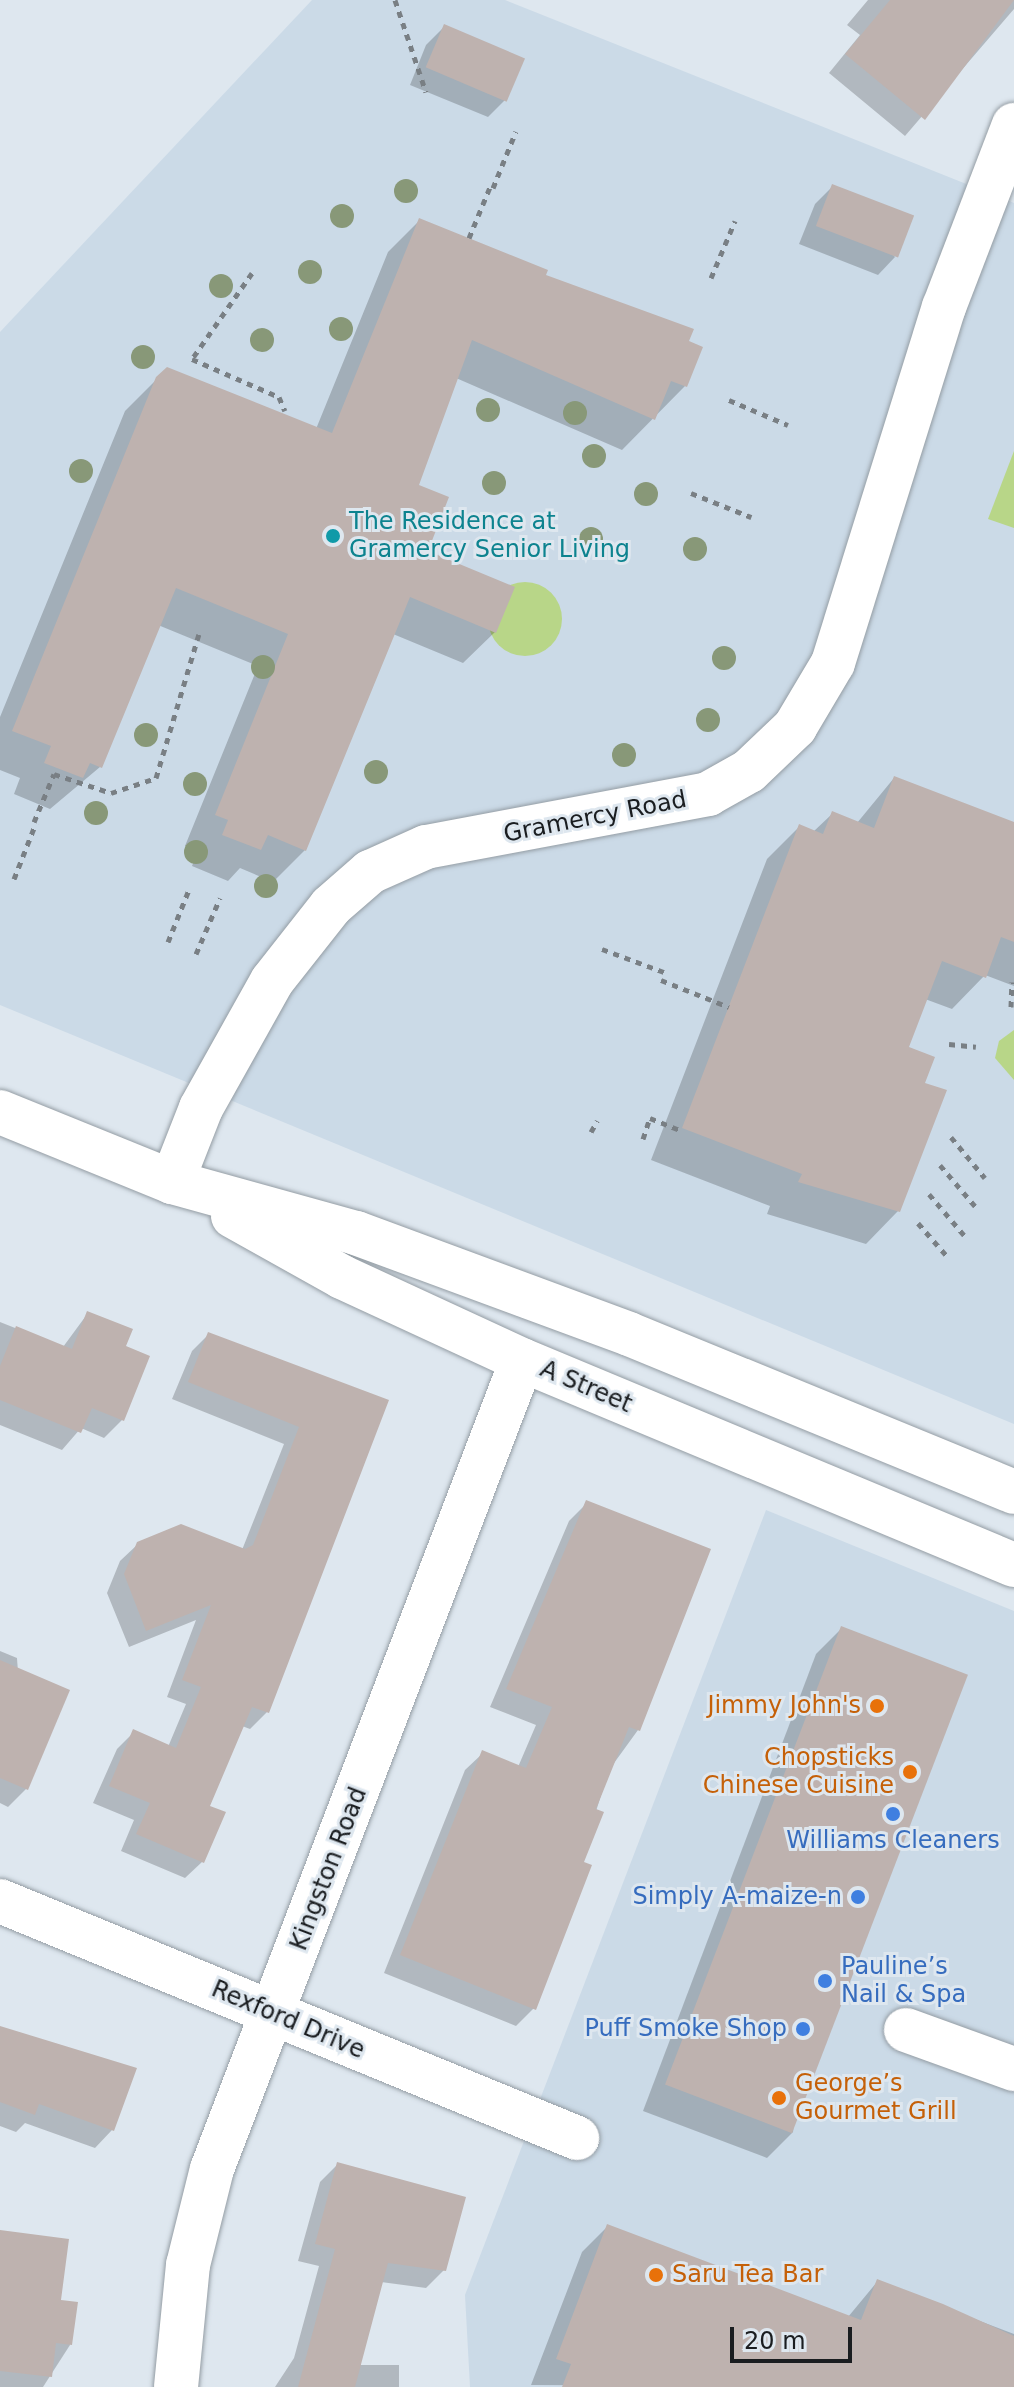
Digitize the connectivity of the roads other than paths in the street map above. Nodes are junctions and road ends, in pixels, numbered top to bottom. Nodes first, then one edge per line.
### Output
1 (1014, 125) edge
2 (0, 1112) edge
3 (172, 1182) junction
4 (522, 1360) junction
5 (1014, 1492) edge
6 (1014, 1565) edge
7 (0, 1901) edge
8 (274, 2014) junction
9 (906, 2030) dead end
10 (1014, 2069) edge
11 (577, 2138) dead end
12 (176, 2387) edge

1 - 3 main road, Gramercy Road
2 - 3 main road, A Street
3 - 4 main road, A Street
3 - 5 main road, A Street
4 - 6 main road, A Street
4 - 8 main road, Kingston Road
7 - 8 main road, Rexford Drive
8 - 11 main road, Rexford Drive
8 - 12 main road, Kingston Road
9 - 10 main road

